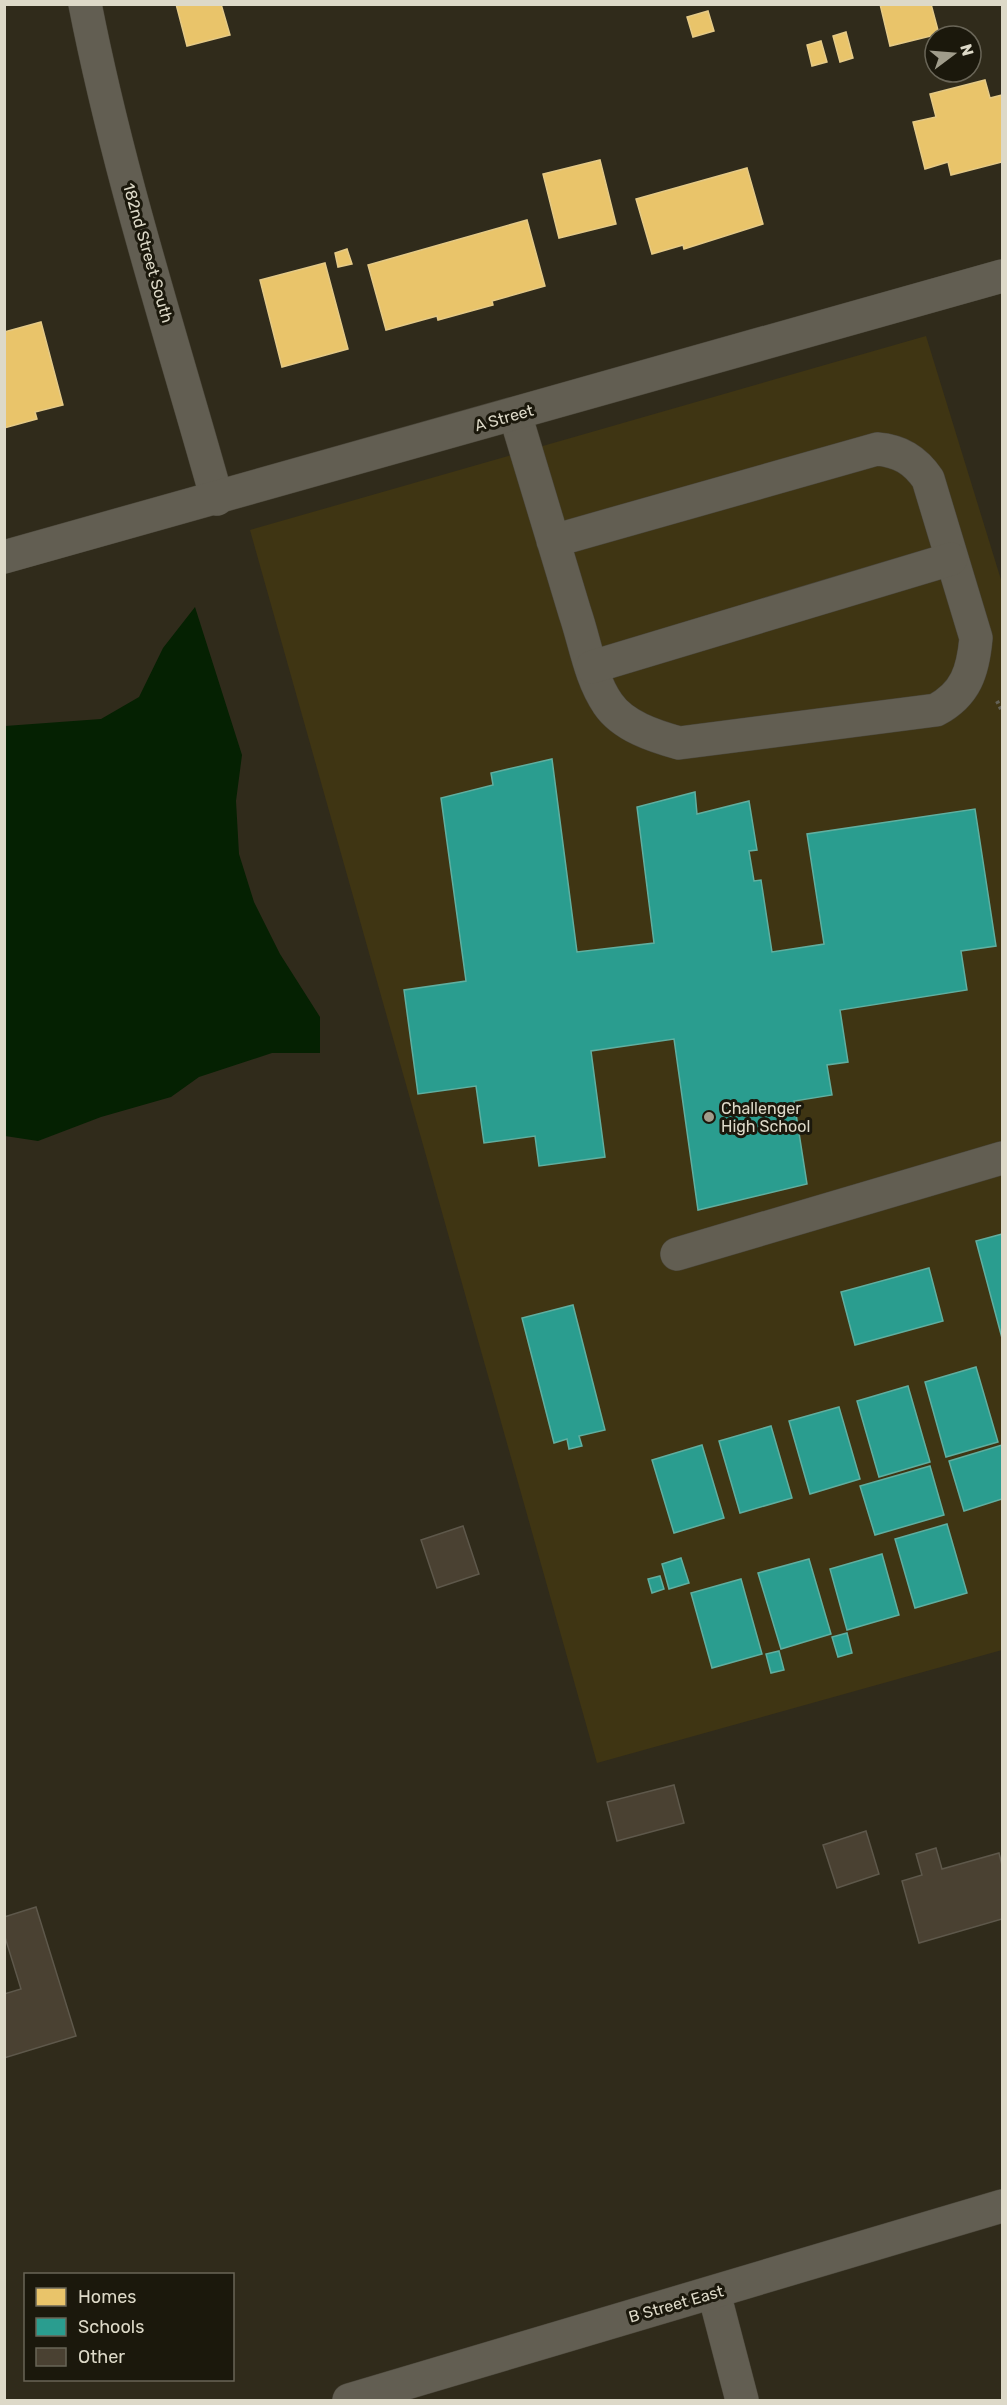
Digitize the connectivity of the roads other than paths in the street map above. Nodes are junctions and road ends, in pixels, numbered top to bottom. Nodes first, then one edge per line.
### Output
1 (85, 4) edge
2 (1002, 276) edge
3 (515, 414) junction
4 (217, 499) junction
5 (553, 541) junction
6 (4, 557) edge
7 (951, 560) junction
8 (592, 667) junction
9 (1002, 1158) edge
10 (677, 1254) dead end
11 (1002, 2206) edge
12 (714, 2293) junction
13 (349, 2400) edge
14 (742, 2400) edge

1 - 4 street, 182nd Street South
2 - 3 street, A Street
3 - 4 street, A Street
3 - 5 street
4 - 6 street, A Street
5 - 7 street
5 - 8 street
7 - 8 street
7 - 8 street
9 - 10 street
11 - 12 street, B Street East
12 - 13 street, B Street East
12 - 14 street

